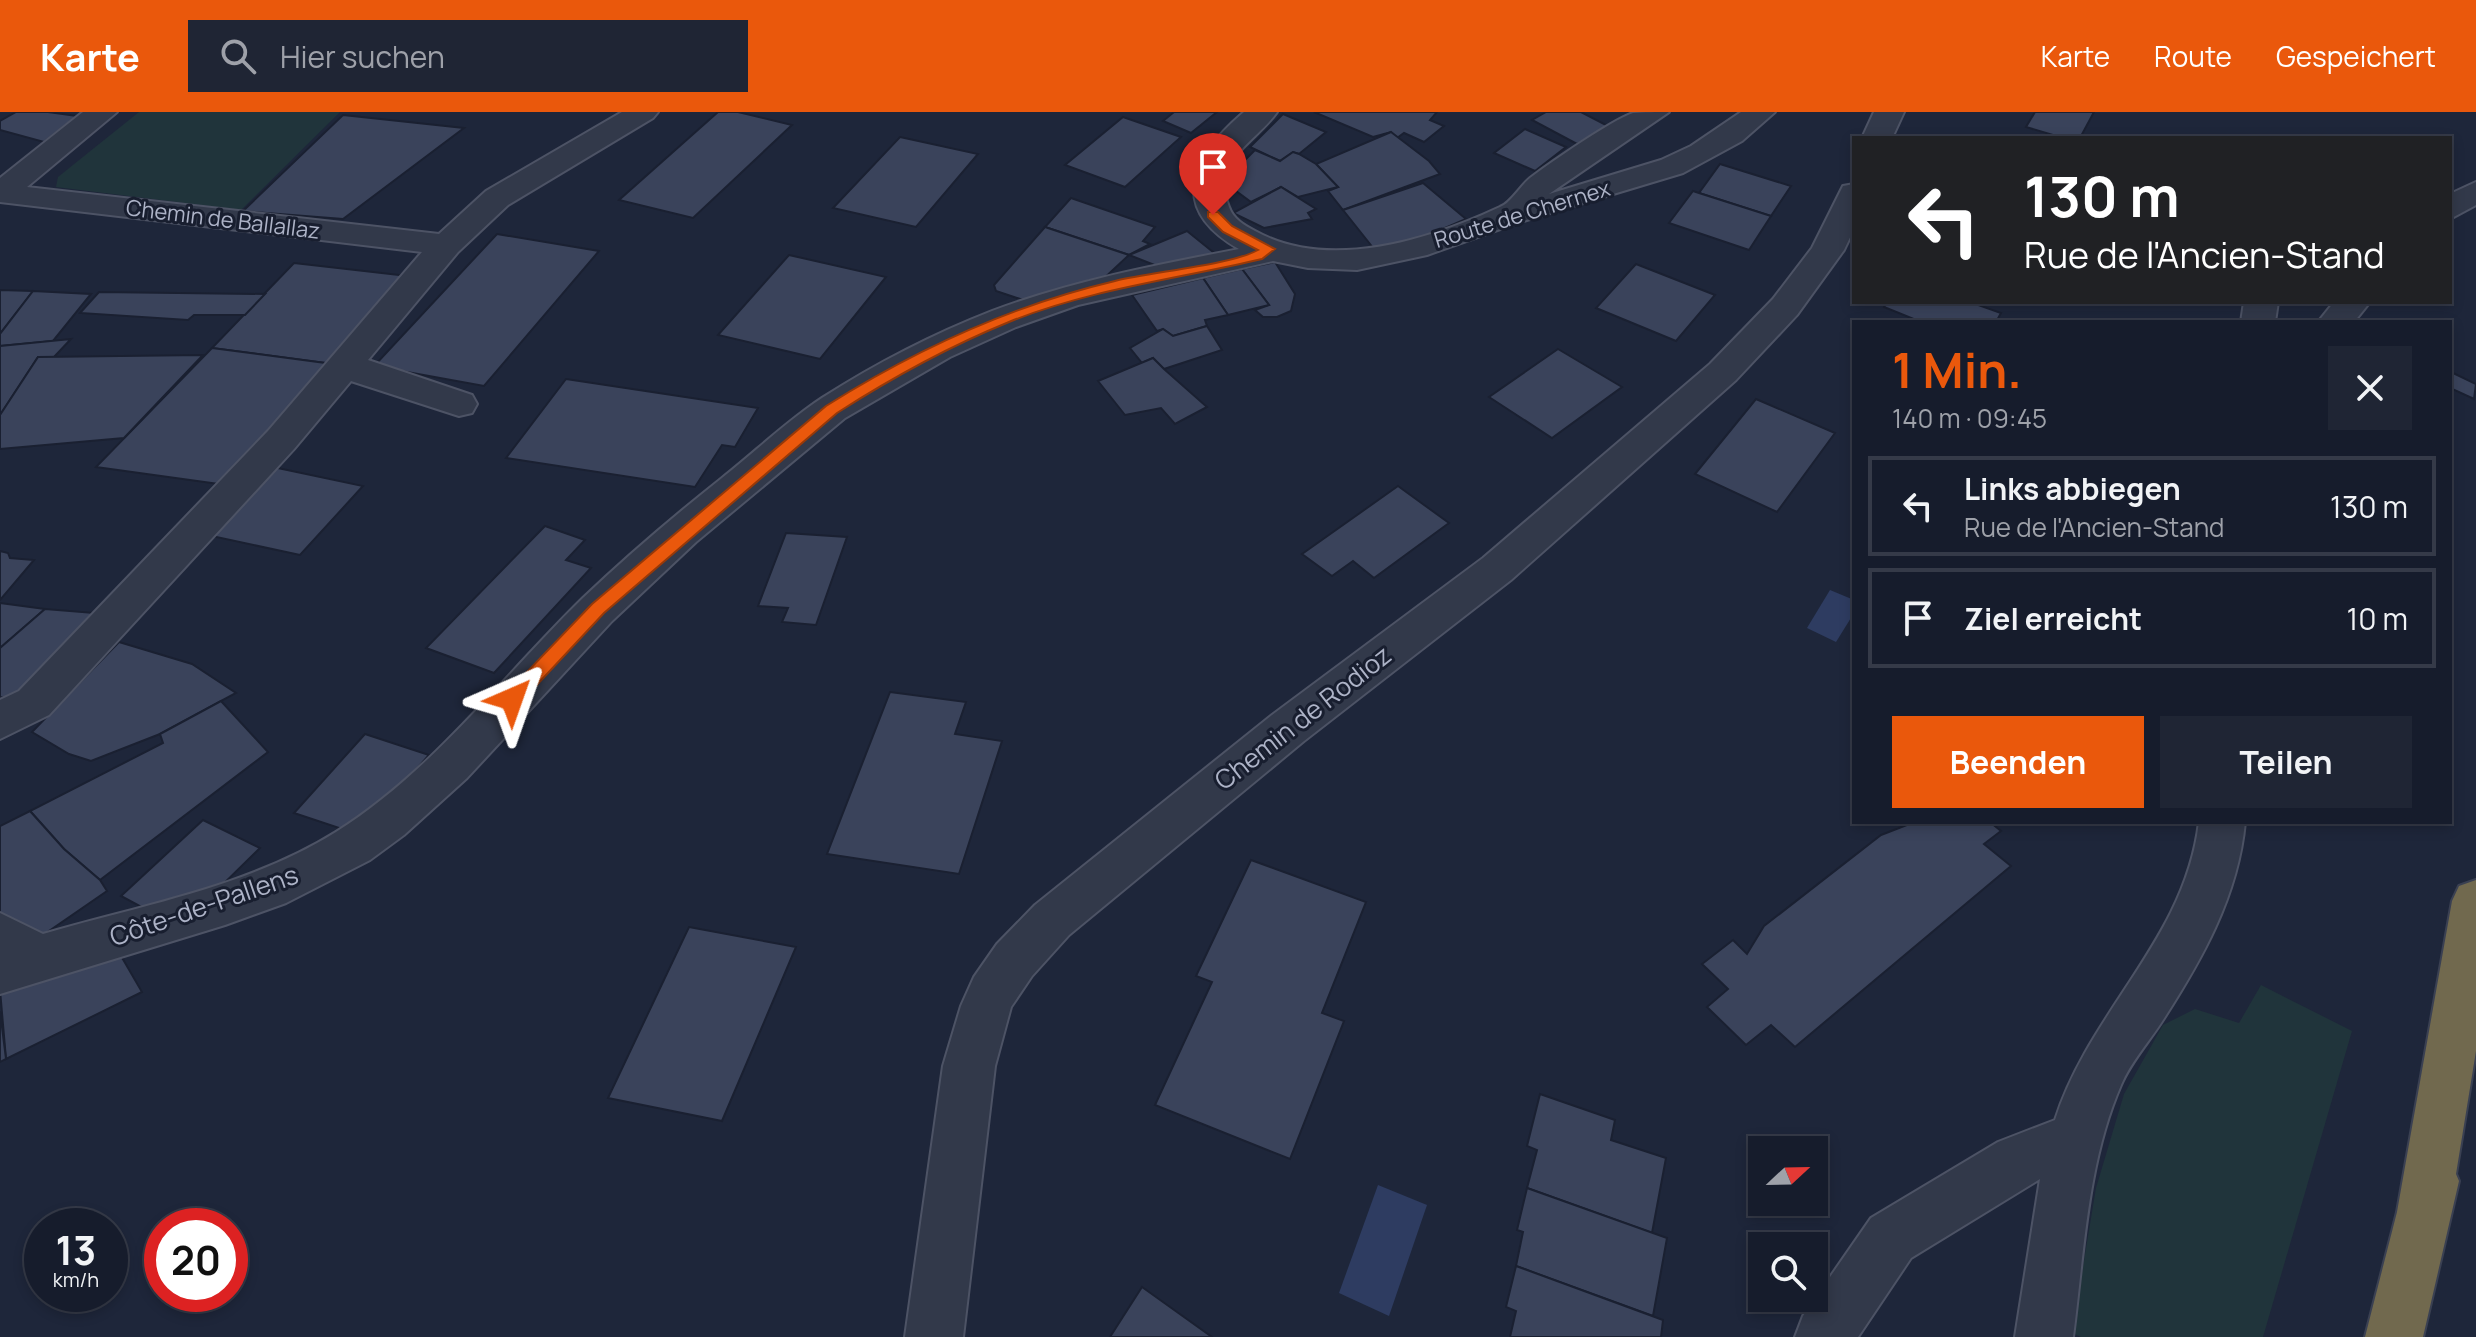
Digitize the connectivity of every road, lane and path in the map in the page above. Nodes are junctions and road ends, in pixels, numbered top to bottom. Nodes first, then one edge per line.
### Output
1 (102, 112) edge
2 (643, 112) edge
3 (1262, 112) edge
4 (1654, 112) edge
5 (1760, 112) edge
6 (1889, 112) edge
7 (1878, 136) edge
8 (2476, 191) edge
9 (0, 193) edge
10 (1852, 197) edge
11 (2452, 208) edge
12 (1513, 214) junction
13 (446, 245) junction
14 (1268, 249) junction
15 (2351, 304) edge
16 (2337, 320) edge
17 (343, 368) junction
18 (459, 404) dead end
19 (0, 721) edge
20 (2213, 828) edge
21 (2476, 901) edge
22 (13, 955) edge
23 (2476, 1041) edge
24 (2076, 1139) junction
25 (2423, 1209) junction
26 (934, 1337) edge
27 (1824, 1337) edge
28 (2044, 1337) edge
29 (2394, 1337) edge

1 - 9 street
2 - 13 street
3 - 14 street, Route de Chernex
4 - 12 street
5 - 12 street, Route de Chernex
6 - 7 street
8 - 11 street
9 - 13 street, Chemin de Ballallaz
10 - 26 street, Chemin de Rodioz
12 - 14 street, Route de Chernex
13 - 17 street
14 - 22 street, Côte-de-Pallens
15 - 16 street
17 - 18 street
17 - 19 street
20 - 24 street
21 - 25 highway
23 - 25 highway
24 - 27 street
24 - 28 street
25 - 29 highway

